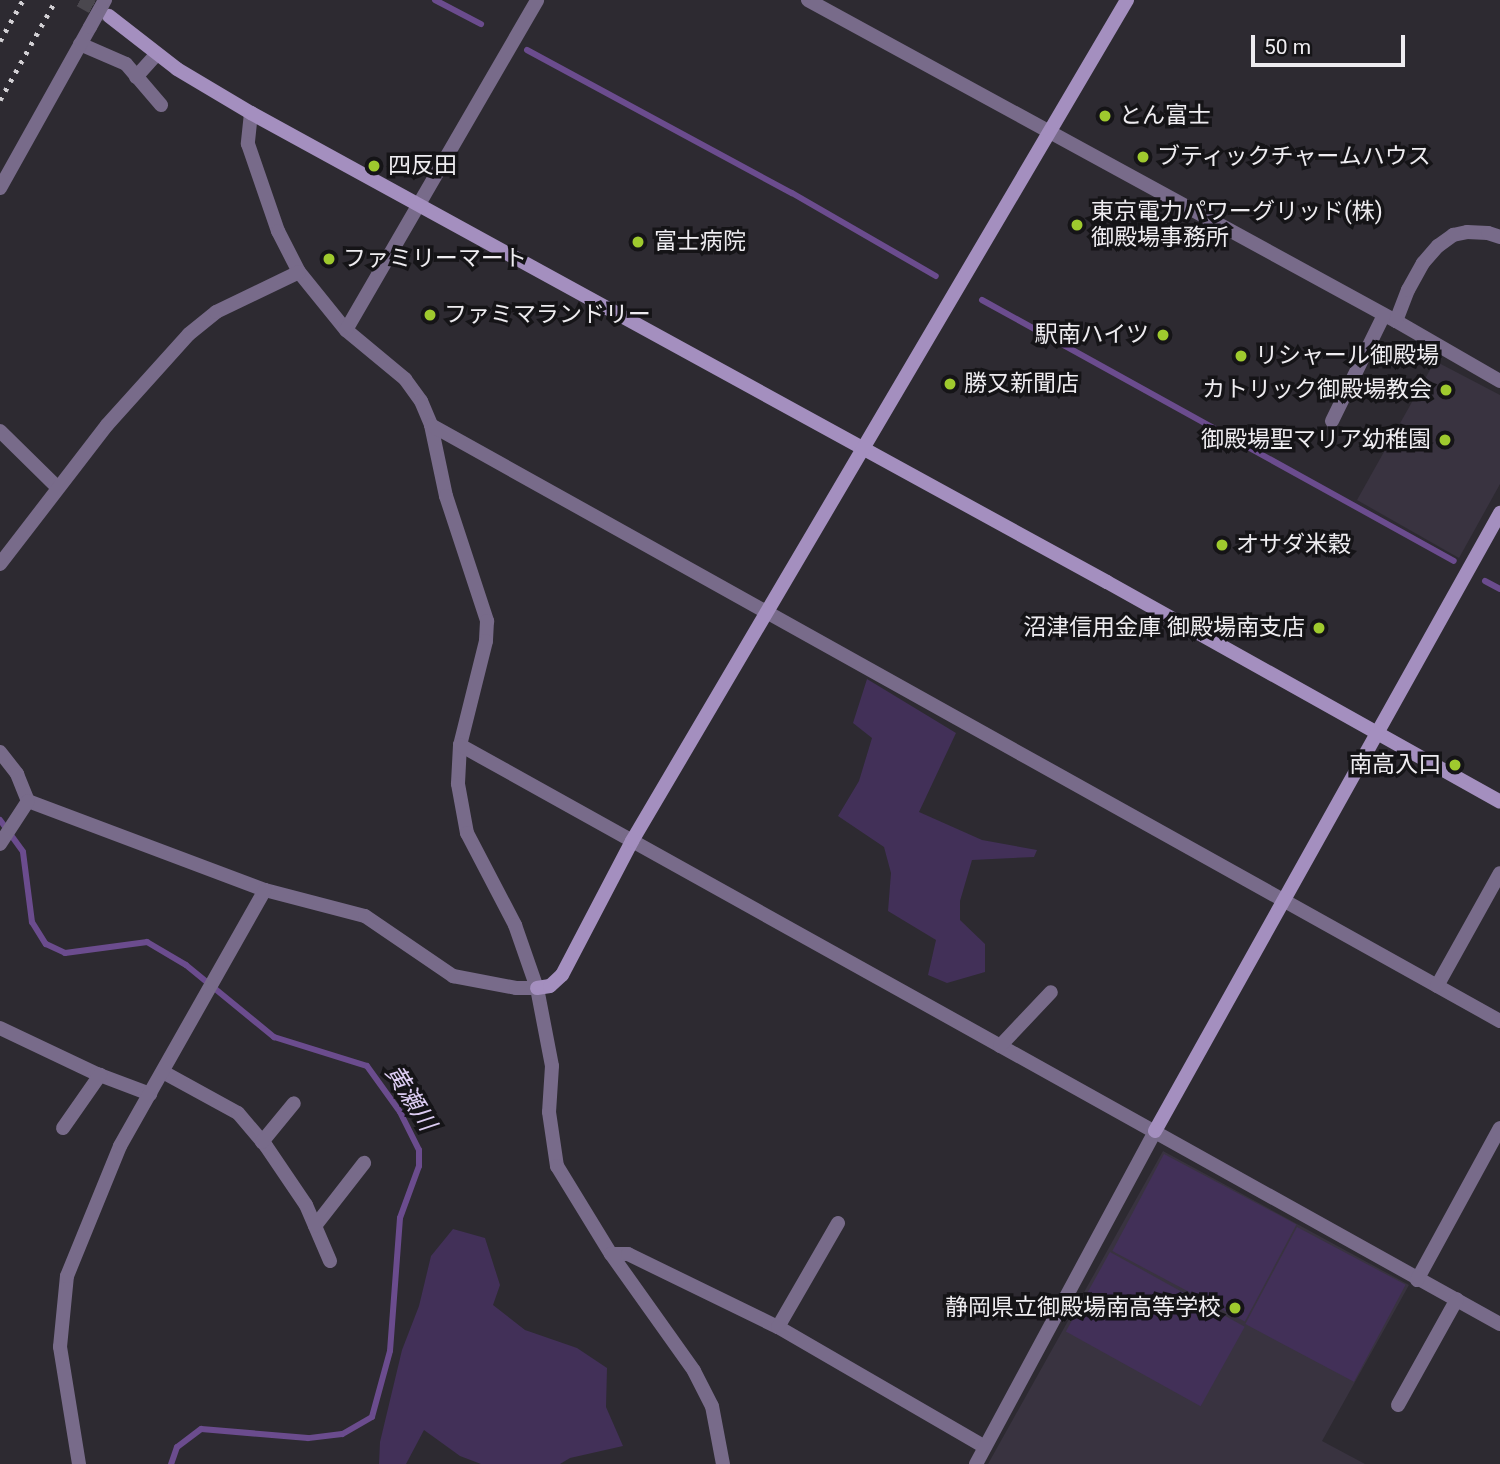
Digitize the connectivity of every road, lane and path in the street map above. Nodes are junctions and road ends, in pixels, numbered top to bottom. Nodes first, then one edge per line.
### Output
1 (105, 0) edge
2 (537, 0) edge
3 (808, 0) edge
4 (1127, 0) edge
5 (108, 16) tunnel mouth
6 (80, 44) junction
7 (157, 54) junction
8 (136, 77) junction
9 (161, 106) dead end
10 (251, 113) junction
11 (1049, 132) junction
12 (0, 188) edge
13 (419, 208) junction
14 (1500, 237) edge
15 (299, 272) junction
16 (1390, 318) junction
17 (346, 330) junction
18 (1500, 381) edge
19 (1332, 421) dead end
20 (431, 425) junction
21 (0, 431) edge
22 (863, 449) junction
23 (58, 488) junction
24 (1500, 513) edge
25 (0, 564) edge
26 (765, 612) junction
27 (1377, 734) junction
28 (460, 745) junction
29 (0, 752) edge
30 (28, 802) junction
31 (1500, 802) edge
32 (632, 841) junction
33 (0, 844) edge
34 (1500, 873) edge
35 (265, 890) junction
36 (1283, 902) junction
37 (1437, 986) junction
38 (537, 988) junction
39 (1051, 992) dead end
40 (1500, 1021) edge
41 (0, 1028) edge
42 (1000, 1046) junction
43 (163, 1072) junction
44 (100, 1075) junction
45 (150, 1094) junction
46 (294, 1103) dead end
47 (63, 1128) dead end
48 (1500, 1128) edge
49 (1155, 1131) junction
50 (262, 1142) junction
51 (364, 1163) dead end
52 (838, 1223) dead end
53 (315, 1226) junction
54 (611, 1254) junction
55 (330, 1261) dead end
56 (1417, 1280) junction
57 (1457, 1298) junction
58 (1500, 1324) edge
59 (778, 1326) junction
60 (1398, 1405) dead end
61 (985, 1447) junction
62 (79, 1464) edge
63 (723, 1464) edge
64 (976, 1464) edge

1 - 6 street, bridge
2 - 13 street
3 - 11 street
4 - 11 street
5 - 7 street
6 - 8 street
6 - 12 street
7 - 8 street
7 - 10 street
8 - 9 street
10 - 13 street
10 - 15 street
11 - 16 street
11 - 22 street
13 - 17 street
13 - 22 street
14 - 16 street
15 - 17 street
15 - 23 street
16 - 18 street
16 - 19 street
17 - 20 street
20 - 26 street
20 - 28 street
21 - 23 street
22 - 26 street
22 - 27 street
23 - 25 street
24 - 27 street
26 - 32 street
26 - 36 street
27 - 31 street
27 - 36 street
28 - 32 street
28 - 38 street
29 - 30 street
30 - 33 street
30 - 35 street
32 - 38 street
32 - 42 street
34 - 37 street
35 - 38 street
35 - 43 street
36 - 37 street
36 - 49 street
37 - 40 street
38 - 54 street
39 - 42 street
41 - 44 street
42 - 49 street
43 - 45 street
43 - 50 street
44 - 45 street
44 - 47 street
45 - 62 street
46 - 50 street
48 - 56 street
49 - 56 street
49 - 61 street
50 - 53 street
51 - 53 street
52 - 59 street
53 - 55 street
54 - 59 street
54 - 63 street
56 - 57 street
57 - 58 street
57 - 60 street
59 - 61 street
61 - 64 street

